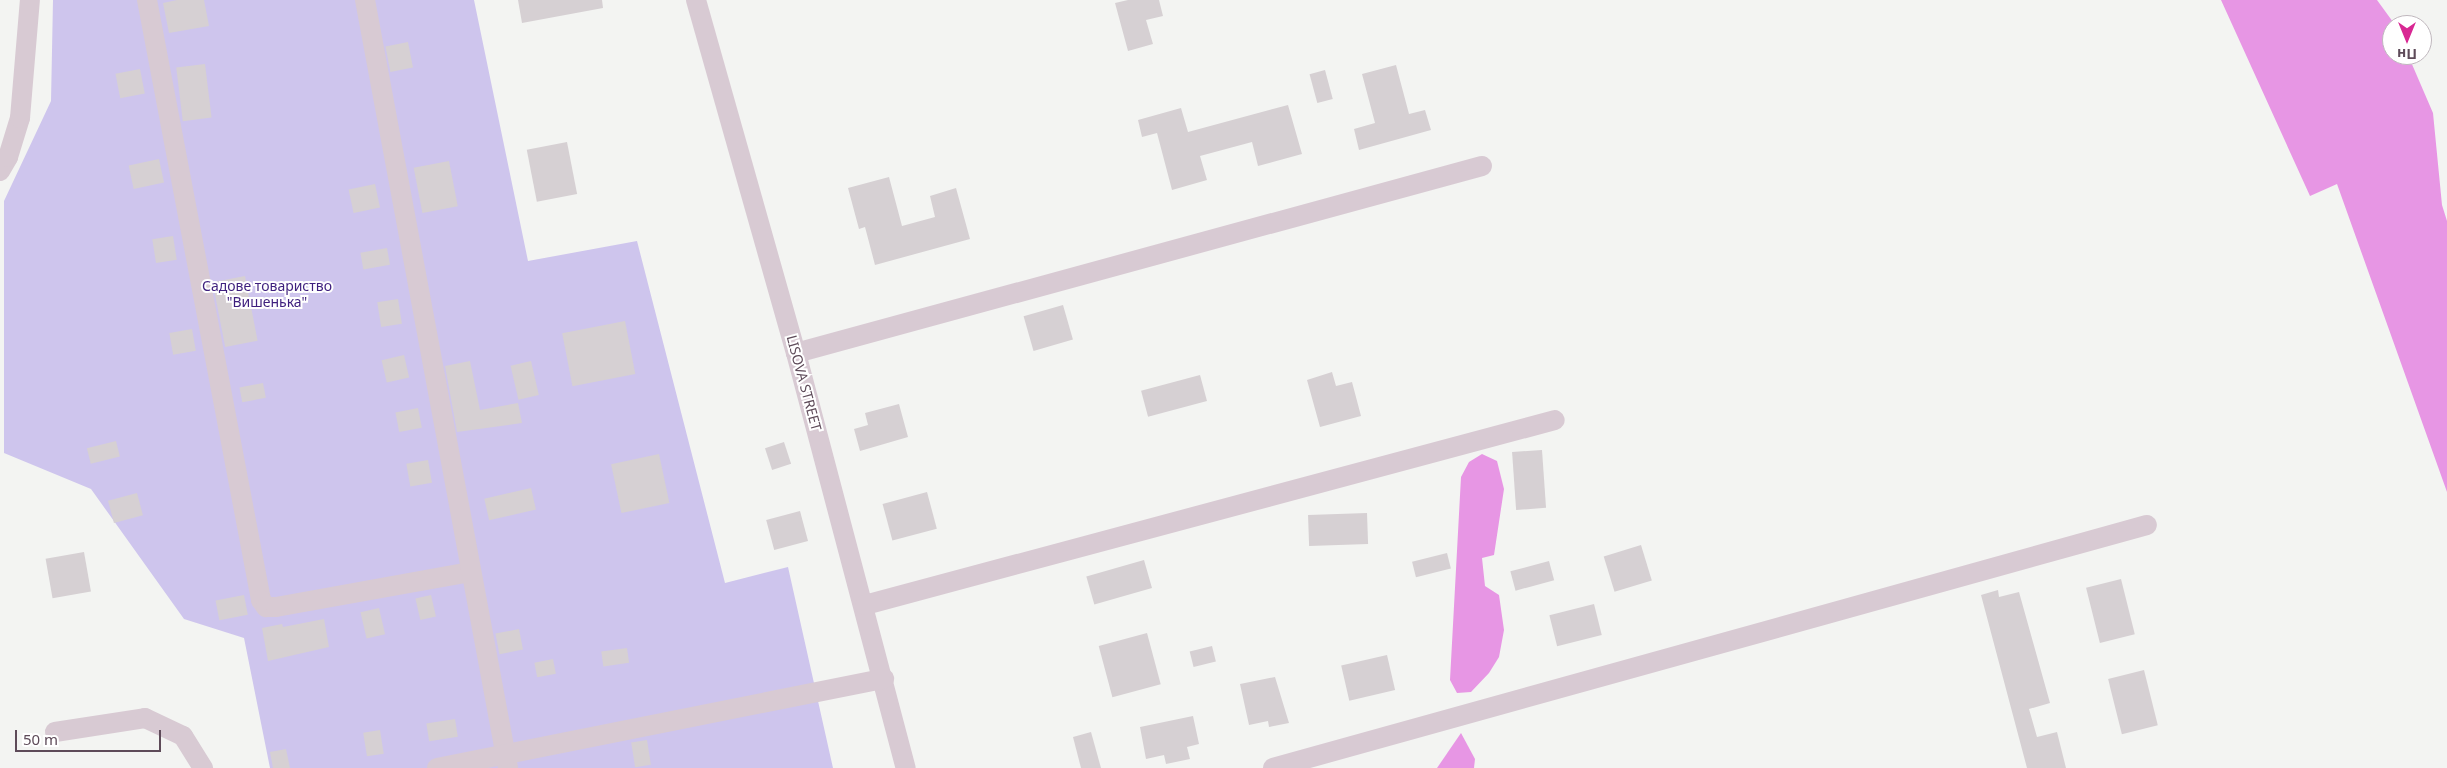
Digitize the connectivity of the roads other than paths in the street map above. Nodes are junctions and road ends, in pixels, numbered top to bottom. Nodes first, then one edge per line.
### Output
1 (30, 0) edge
2 (147, 0) edge
3 (365, 0) edge
4 (696, 0) edge
5 (1482, 166) dead end
6 (0, 171) edge
7 (796, 353) junction
8 (1554, 420) dead end
9 (2147, 524) dead end
10 (471, 572) junction
11 (864, 605) junction
12 (884, 679) junction
13 (55, 732) dead end
14 (507, 762) edge
15 (203, 768) edge
16 (437, 768) edge
17 (906, 768) edge
18 (1273, 768) edge

1 - 6 street
2 - 10 street
3 - 10 street
4 - 7 street, LISOVA STREET
5 - 7 street
7 - 11 street, LISOVA STREET
8 - 11 street
9 - 18 street
10 - 14 street
11 - 12 street, LISOVA STREET
12 - 14 street
12 - 17 street, LISOVA STREET
13 - 15 street
14 - 16 street

